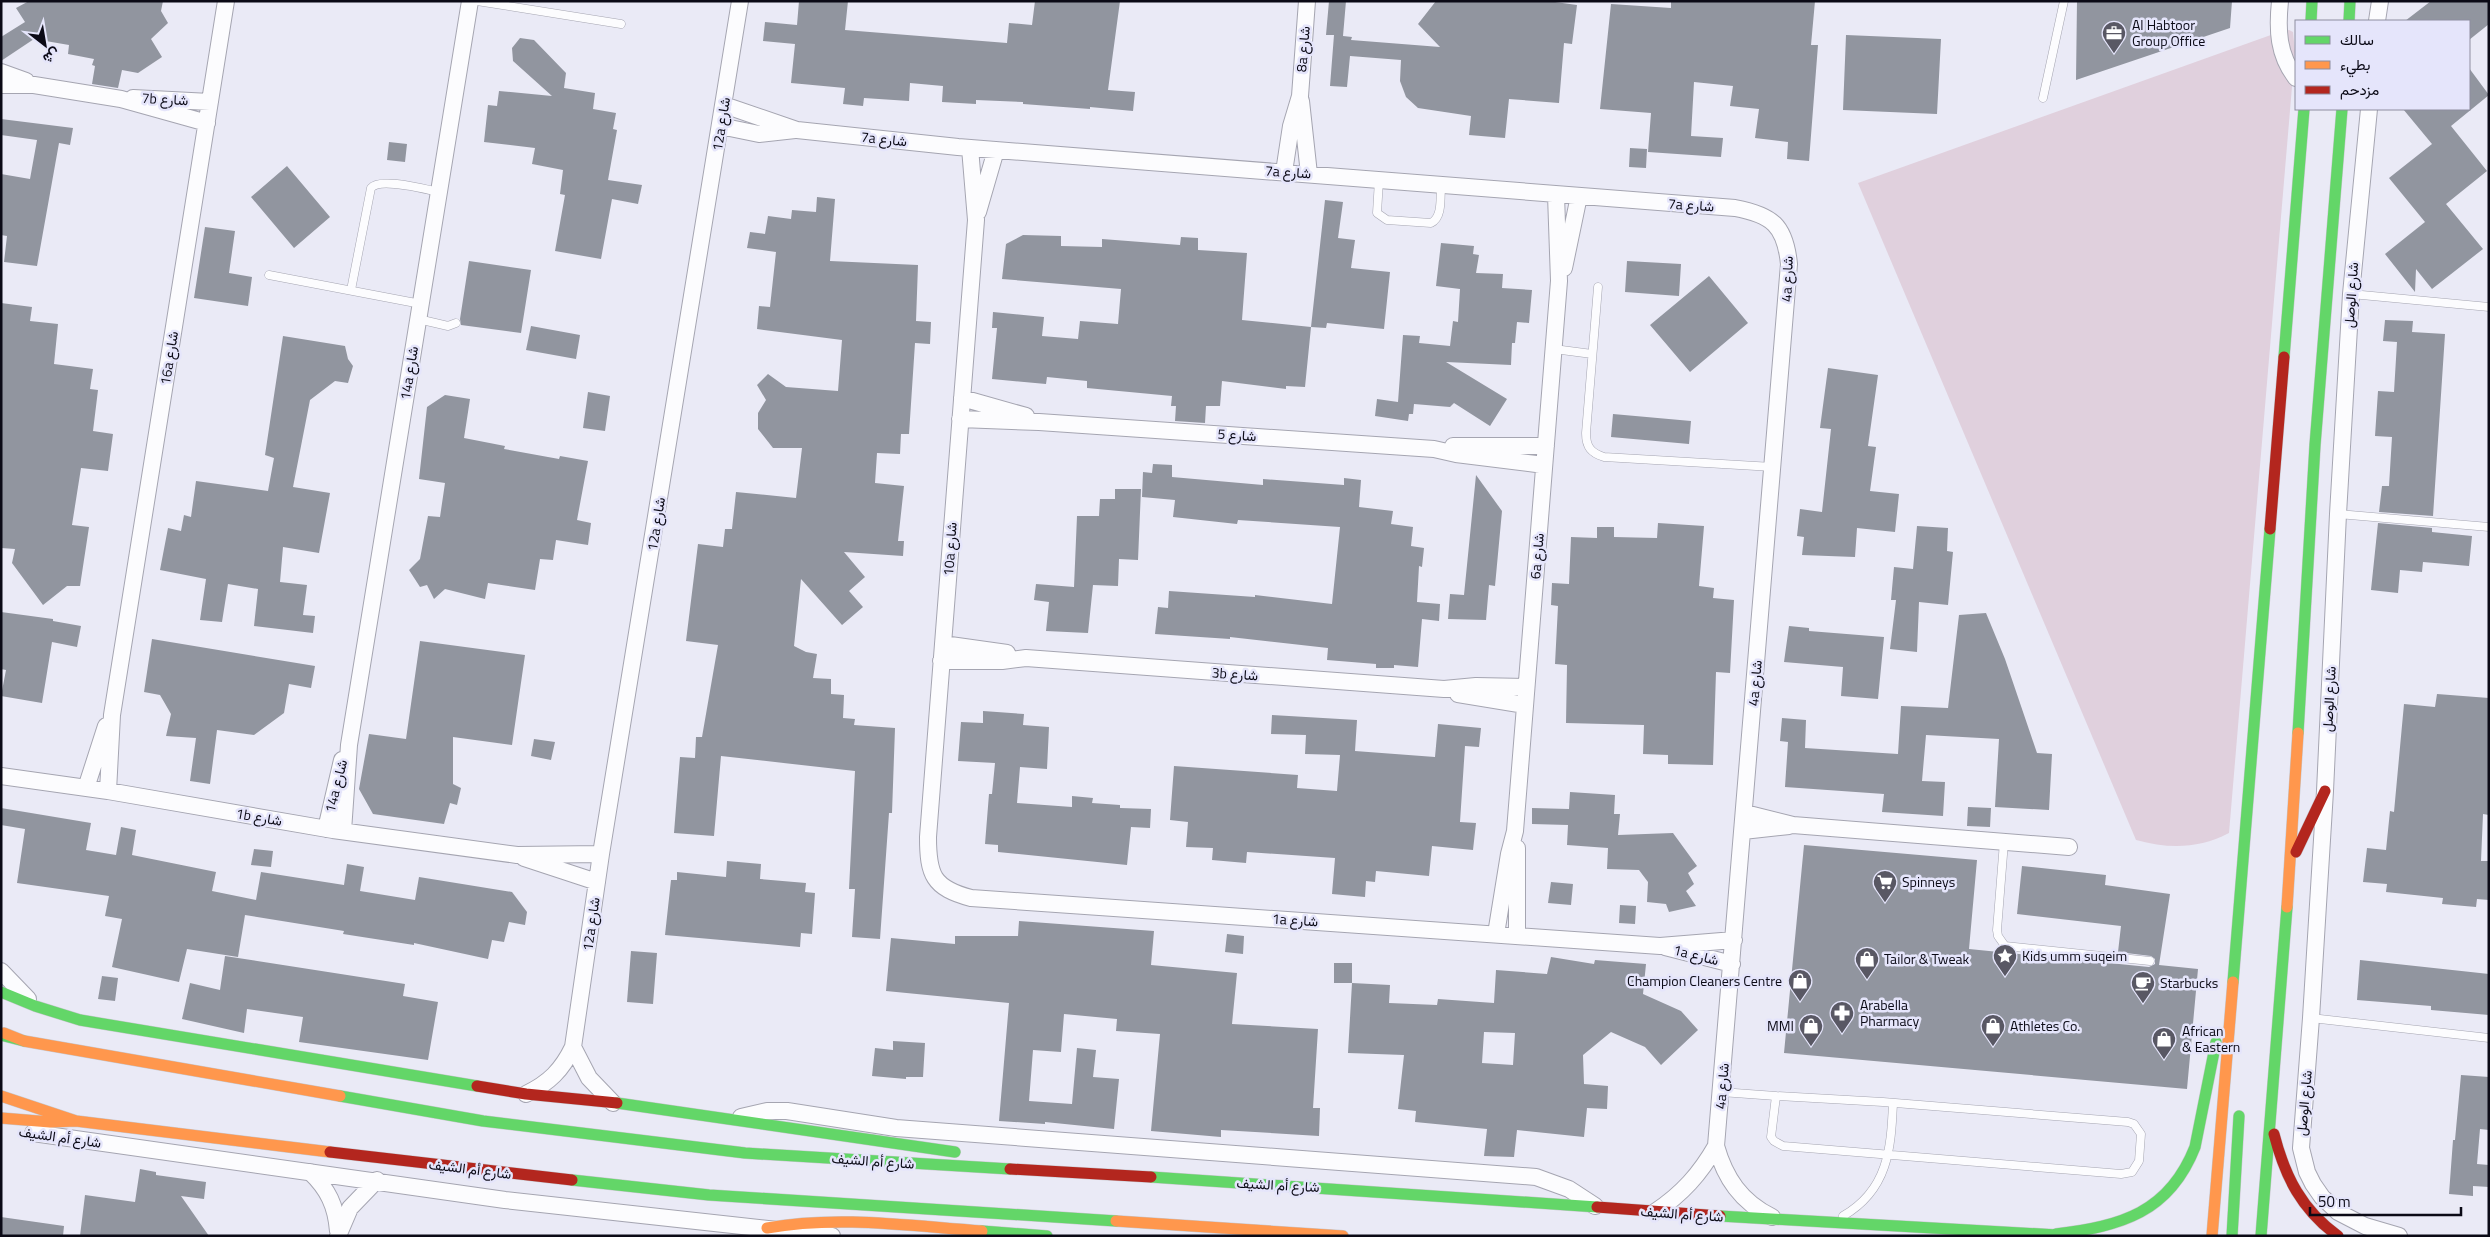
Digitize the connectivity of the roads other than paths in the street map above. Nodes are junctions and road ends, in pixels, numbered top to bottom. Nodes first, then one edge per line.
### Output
1 (226, 1) edge
2 (470, 1) edge
3 (477, 1) edge
4 (740, 1) edge
5 (1307, 1) edge
6 (2064, 1) edge
7 (2280, 1) edge
8 (2312, 1) edge
9 (2350, 1) edge
10 (2380, 1) edge
11 (2311, 20) edge
12 (2348, 20) edge
13 (2377, 20) edge
14 (621, 24) dead end
15 (1, 72) edge
16 (2295, 76) edge
17 (1, 85) edge
18 (34, 85) junction
19 (1300, 96) junction
20 (2043, 98) dead end
21 (121, 99) junction
22 (210, 102) junction
23 (724, 105) junction
24 (2304, 110) edge
25 (2342, 110) edge
26 (2369, 110) edge
27 (207, 123) junction
28 (720, 126) junction
29 (797, 130) junction
30 (970, 148) junction
31 (996, 150) junction
32 (1284, 172) junction
33 (1309, 174) junction
34 (1379, 180) junction
35 (1441, 185) junction
36 (439, 192) junction
37 (1556, 195) junction
38 (1579, 196) junction
39 (976, 217) junction
40 (1776, 223) joint
41 (269, 275) dead end
42 (1559, 281) junction
43 (1598, 287) dead end
44 (351, 290) junction
45 (2350, 294) junction
46 (2489, 307) edge
47 (419, 312) junction
48 (456, 322) dead end
49 (1554, 349) junction
50 (1592, 354) junction
51 (962, 398) junction
52 (960, 419) junction
53 (1040, 422) junction
54 (1546, 446) junction
55 (1434, 449) junction
56 (1544, 465) junction
57 (1773, 467) junction
58 (2338, 514) junction
59 (2489, 527) edge
60 (943, 644) junction
61 (1026, 658) junction
62 (941, 661) junction
63 (1526, 687) junction
64 (1444, 689) junction
65 (1525, 705) junction
66 (112, 715) junction
67 (349, 745) junction
68 (1, 776) edge
69 (86, 788) junction
70 (108, 791) junction
71 (2325, 791) junction
72 (1745, 813) junction
73 (1793, 825) junction
74 (326, 829) junction
75 (343, 831) junction
76 (1515, 831) junction
77 (1743, 831) junction
78 (2004, 842) junction
79 (2068, 847) dead end
80 (601, 854) junction
81 (517, 855) junction
82 (2291, 863) junction
83 (936, 880) joint
84 (597, 882) junction
85 (1496, 934) junction
86 (1517, 936) junction
87 (1734, 940) junction
88 (1660, 946) junction
89 (2150, 960) dead end
90 (2234, 963) junction
91 (1732, 964) junction
92 (1, 971) edge
93 (1, 992) edge
94 (2243, 1001) dead end
95 (35, 1006) junction
96 (2230, 1008) junction
97 (2311, 1018) junction
98 (1, 1034) edge
99 (2489, 1038) edge
100 (573, 1047) junction
101 (1721, 1092) junction
102 (526, 1094) junction
103 (1, 1096) edge
104 (1776, 1096) junction
105 (1893, 1103) junction
106 (614, 1104) junction
107 (2239, 1107) dead end
108 (2270, 1117) junction
109 (1, 1118) edge
110 (76, 1120) junction
111 (728, 1121) junction
112 (1, 1128) edge
113 (1716, 1146) junction
114 (1889, 1155) junction
115 (1001, 1170) junction
116 (310, 1172) junction
117 (377, 1180) junction
118 (1599, 1208) junction
119 (1655, 1212) junction
120 (1778, 1220) junction
121 (1829, 1223) junction
122 (767, 1228) junction
123 (338, 1233) edge
124 (2054, 1234) junction
125 (832, 1236) edge
126 (1047, 1236) edge
127 (1343, 1236) edge
128 (2074, 1236) edge
129 (2212, 1236) edge
130 (2232, 1236) edge
131 (2261, 1236) edge
132 (2338, 1236) edge
133 (2399, 1236) edge

1 - 22 street, 16a شارع
2 - 36 street, 14a شارع
3 - 14 lane
4 - 23 street, 12a شارع
5 - 19 street, 8a شارع
6 - 20 lane
7 - 16 street
8 - 11 main road
9 - 12 main road
10 - 13 street
15 - 18 street, 7b شارع
17 - 18 street, 7b شارع
18 - 21 street, 7b شارع
19 - 32 street, 8a شارع
19 - 33 street, 8a شارع
21 - 22 street, 7b شارع
21 - 27 street, 7b شارع
22 - 27 street, 16a شارع
23 - 28 street, 12a شارع
23 - 29 street, 7a شارع
24 - 90 main road
25 - 82 main road, شارع الوصل
26 - 45 street, شارع الوصل
27 - 66 street, 16a شارع
28 - 29 street, 7a شارع
28 - 80 street, 12a شارع
29 - 30 street, 7a شارع
30 - 31 street, 7a شارع
30 - 39 street, 10a شارع
31 - 32 street, 7a شارع
31 - 39 street, 10a شارع
32 - 33 street, 7a شارع
33 - 34 street, 7a شارع
34 - 35 street, 7a شارع
34 - 35 lane
35 - 37 street, 7a شارع
36 - 44 lane
36 - 47 street, 14a شارع
37 - 38 street, 7a شارع
37 - 42 street, 6a شارع
38 - 40 street, 7a شارع
38 - 42 street, 6a شارع
39 - 51 street, 10a شارع
40 - 57 street, 4a شارع
41 - 44 lane
42 - 49 street, 6a شارع
43 - 50 lane
44 - 47 lane
45 - 46 lane
45 - 58 street, شارع الوصل
47 - 48 lane
47 - 67 street, 14a شارع
49 - 50 lane
49 - 54 street, 6a شارع
50 - 57 lane
51 - 52 street, 10a شارع
51 - 53 street, شارع 5
52 - 53 street, شارع 5
52 - 60 street, 10a شارع
53 - 55 street, شارع 5
54 - 55 street, شارع 5
54 - 56 street, 6a شارع
55 - 56 street, شارع 5
56 - 63 street, 6a شارع
57 - 72 street, 4a شارع
58 - 59 lane
58 - 71 street, شارع الوصل
60 - 61 street, 3b شارع
60 - 62 street, 10a شارع
61 - 62 street, 3b شارع
61 - 64 street, 3b شارع
62 - 83 street, 10a شارع
63 - 64 street, 3b شارع
63 - 65 street, 6a شارع
64 - 65 street, 3b شارع
65 - 76 street, 6a شارع
66 - 69 street, 16a شارع
66 - 70 street, 16a شارع
67 - 74 street, 14a شارع
67 - 75 street, 14a شارع
68 - 69 street, 1b شارع
69 - 70 street, 1b شارع
70 - 74 street, 1b شارع
71 - 82 main road
71 - 97 street, شارع الوصل
72 - 73 street
72 - 77 street, 4a شارع
73 - 77 street
73 - 78 street
74 - 75 street, 1b شارع
75 - 81 street, 1b شارع
76 - 85 street, 6a شارع
76 - 86 street, 6a شارع
77 - 87 street, 4a شارع
78 - 79 street
78 - 89 lane
80 - 81 street, 1b شارع
80 - 84 street, 12a شارع
81 - 84 street, 1b شارع
82 - 108 main road, شارع الوصل
83 - 85 street, 1a شارع
84 - 100 street, 12a شارع
85 - 86 street, 1a شارع
86 - 88 street, 1a شارع
87 - 88 street, 1a شارع
87 - 91 street, 4a شارع
88 - 91 street, 1a شارع
90 - 94 main road
90 - 96 main road
91 - 101 street, 4a شارع
92 - 95 street
93 - 95 main road
95 - 102 main road
96 - 124 main road
96 - 129 main road
97 - 99 lane
97 - 133 street, شارع الوصل
98 - 115 main road, شارع أم الشيف
100 - 102 street, 12a شارع
100 - 106 street
101 - 104 lane
101 - 113 street, 4a شارع
102 - 106 main road
103 - 110 main road
104 - 105 lane
104 - 114 lane
105 - 114 lane
105 - 114 lane
106 - 111 main road
107 - 130 main road
108 - 131 main road, شارع الوصل
108 - 132 main road
109 - 110 main road
110 - 127 main road, شارع أم الشيف
111 - 115 main road
111 - 118 street
112 - 116 street, شارع أم الشيف
113 - 119 street, 4a شارع
113 - 120 street, 4a شارع
114 - 121 lane
115 - 118 main road, شارع أم الشيف
116 - 117 street, شارع أم الشيف
116 - 123 street
117 - 122 street, شارع أم الشيف
117 - 123 street
118 - 119 main road, شارع أم الشيف
119 - 120 main road, شارع أم الشيف
120 - 121 main road, شارع أم الشيف
121 - 124 main road, شارع أم الشيف
122 - 125 street, شارع أم الشيف
122 - 126 main road
124 - 128 main road, شارع أم الشيف

